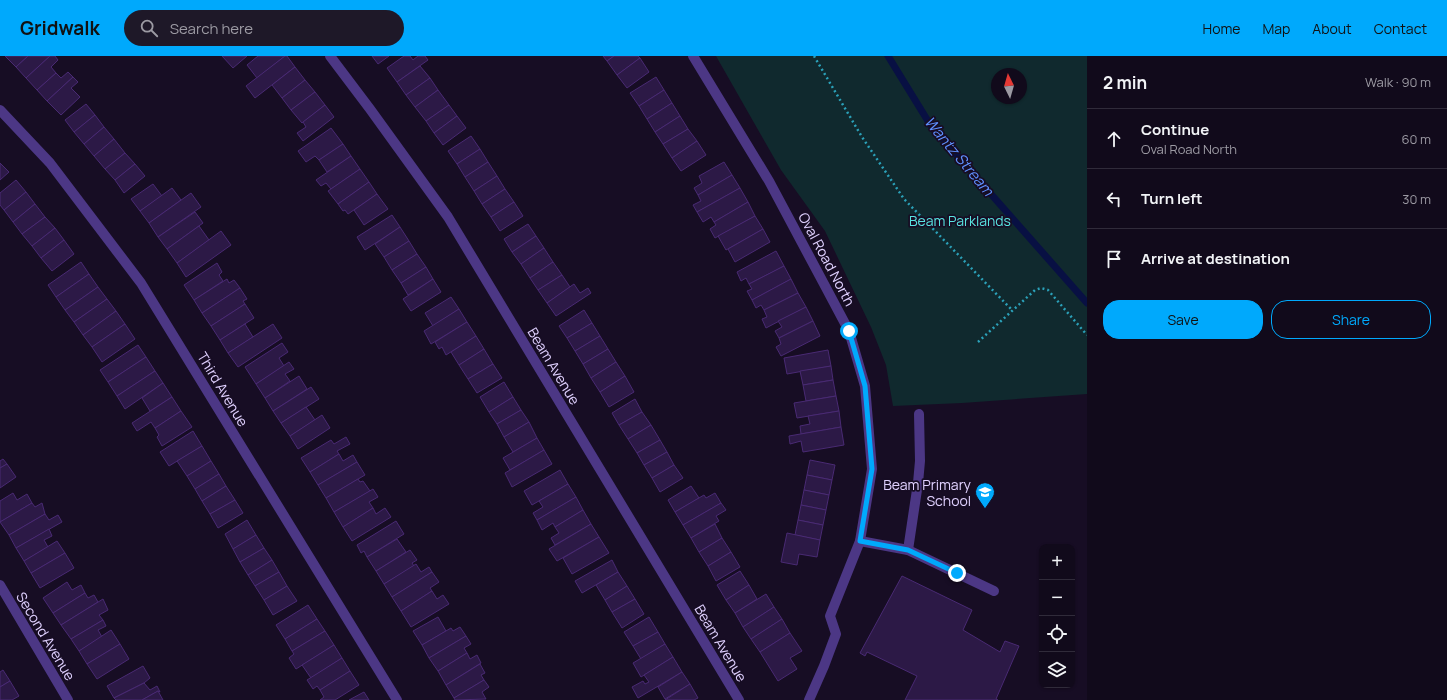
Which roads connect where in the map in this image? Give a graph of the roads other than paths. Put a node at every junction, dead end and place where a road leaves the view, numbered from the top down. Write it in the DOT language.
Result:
graph roads {
  1 [pos="330,56"];
  2 [pos="693,56"];
  3 [pos="0,110"];
  4 [pos="919,414"];
  5 [pos="860,541"];
  6 [pos="908,550"];
  7 [pos="0,586"];
  8 [pos="994,591"];
  9 [pos="68,700"];
  10 [pos="397,700"];
  11 [pos="739,700"];
  12 [pos="809,700"];
  1 -- 11 [label="street, Beam Avenue"];
  2 -- 5 [label="street, Oval Road North"];
  3 -- 10 [label="street, Third Avenue"];
  4 -- 6 [label="street"];
  5 -- 6 [label="street"];
  5 -- 12 [label="street, Oval Road North"];
  6 -- 8 [label="street"];
  7 -- 9 [label="street, Second Avenue"];
}
